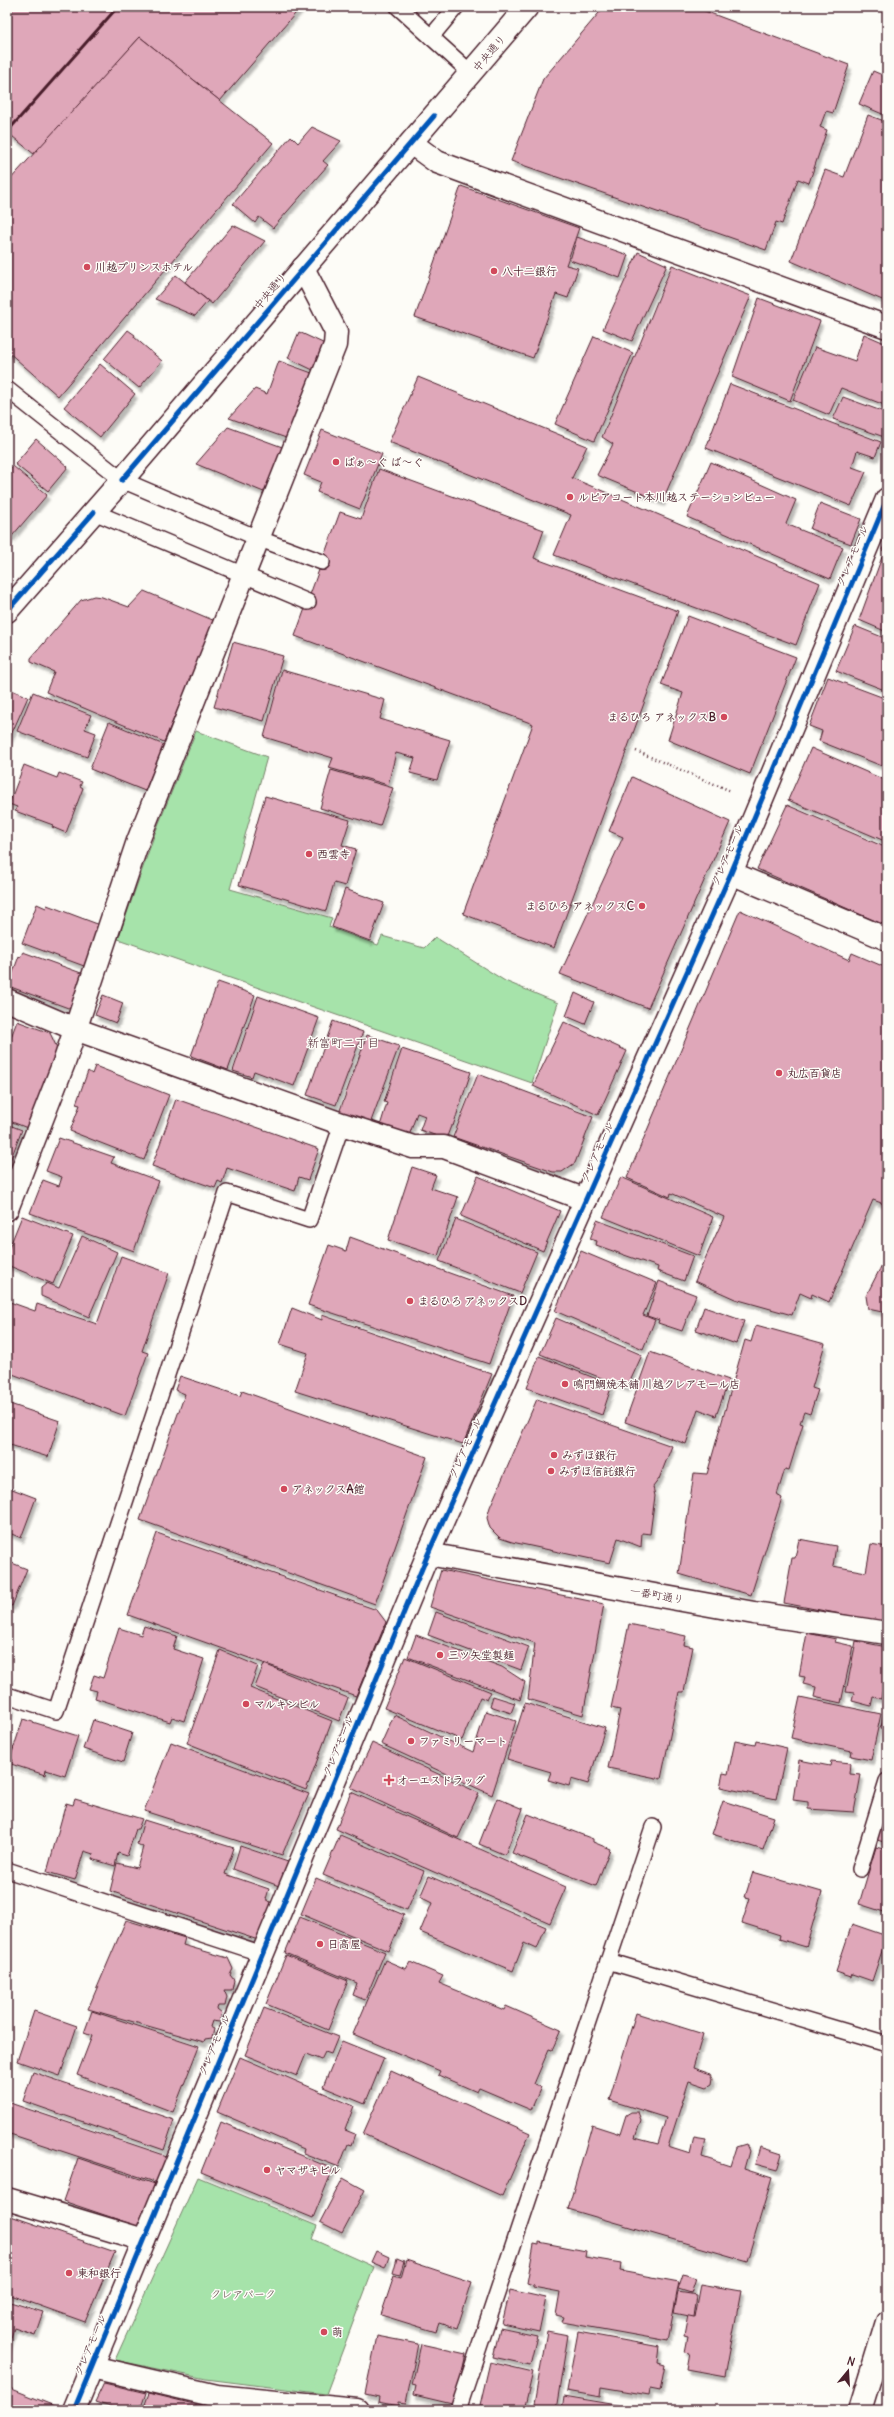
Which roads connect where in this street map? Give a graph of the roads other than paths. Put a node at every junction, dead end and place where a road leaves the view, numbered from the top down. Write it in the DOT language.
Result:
graph roads {
  1 [pos="456,7"];
  2 [pos="527,7"];
  3 [pos="403,9"];
  4 [pos="431,37"];
  5 [pos="472,74"];
  6 [pos="411,143"];
  7 [pos="303,268"];
  8 [pos="887,327"];
  9 [pos="7,389"];
  10 [pos="122,480"];
  11 [pos="887,499"];
  12 [pos="94,512"];
  13 [pos="260,539"];
  14 [pos="322,562"];
  15 [pos="245,577"];
  16 [pos="308,602"];
  17 [pos="7,611"];
  18 [pos="731,873"];
  19 [pos="887,939"];
  20 [pos="7,1000"];
  21 [pos="75,1029"];
  22 [pos="342,1124"];
  23 [pos="586,1200"];
  24 [pos="7,1209"];
  25 [pos="428,1554"];
  26 [pos="887,1633"];
  27 [pos="7,1695"];
  28 [pos="887,1781"];
  29 [pos="653,1827"];
  30 [pos="860,1869"];
  31 [pos="7,1870"];
  32 [pos="263,1954"];
  33 [pos="608,1961"];
  34 [pos="887,2044"];
  35 [pos="7,2199"];
  36 [pos="144,2240"];
  37 [pos="887,2322"];
  38 [pos="92,2366"];
  39 [pos="74,2410"];
  40 [pos="352,2410"];
  41 [pos="458,2410"];
  42 [pos="860,2410"];
  1 -- 4 [label="lane"];
  2 -- 5 [label="street, 中央通り"];
  3 -- 4 [label="lane"];
  4 -- 5 [label="lane"];
  5 -- 6 [label="street, 中央通り"];
  6 -- 7 [label="street, 中央通り"];
  6 -- 8 [label="street"];
  7 -- 10 [label="street, 中央通り"];
  7 -- 13 [label="street"];
  9 -- 10 [label="lane"];
  10 -- 12 [label="street, 中央通り"];
  10 -- 13 [label="lane"];
  11 -- 18 [label="street, クレアモール"];
  12 -- 15 [label="lane"];
  12 -- 17 [label="street, 中央通り"];
  13 -- 14 [label="lane"];
  13 -- 15 [label="street"];
  15 -- 16 [label="lane"];
  15 -- 21 [label="street"];
  18 -- 19 [label="street"];
  18 -- 23 [label="street, クレアモール"];
  20 -- 21 [label="street"];
  21 -- 22 [label="street"];
  21 -- 24 [label="street"];
  22 -- 23 [label="street"];
  22 -- 27 [label="lane"];
  23 -- 25 [label="street, クレアモール"];
  25 -- 26 [label="street, 一番町通り"];
  25 -- 32 [label="street, クレアモール"];
  28 -- 30 [label="lane"];
  29 -- 33 [label="lane"];
  31 -- 32 [label="lane"];
  32 -- 36 [label="street, クレアモール"];
  33 -- 34 [label="lane"];
  33 -- 41 [label="lane"];
  35 -- 36 [label="street"];
  36 -- 38 [label="street, クレアモール"];
  37 -- 42 [label="street"];
  38 -- 39 [label="street, クレアモール"];
  38 -- 40 [label="street"];
}
